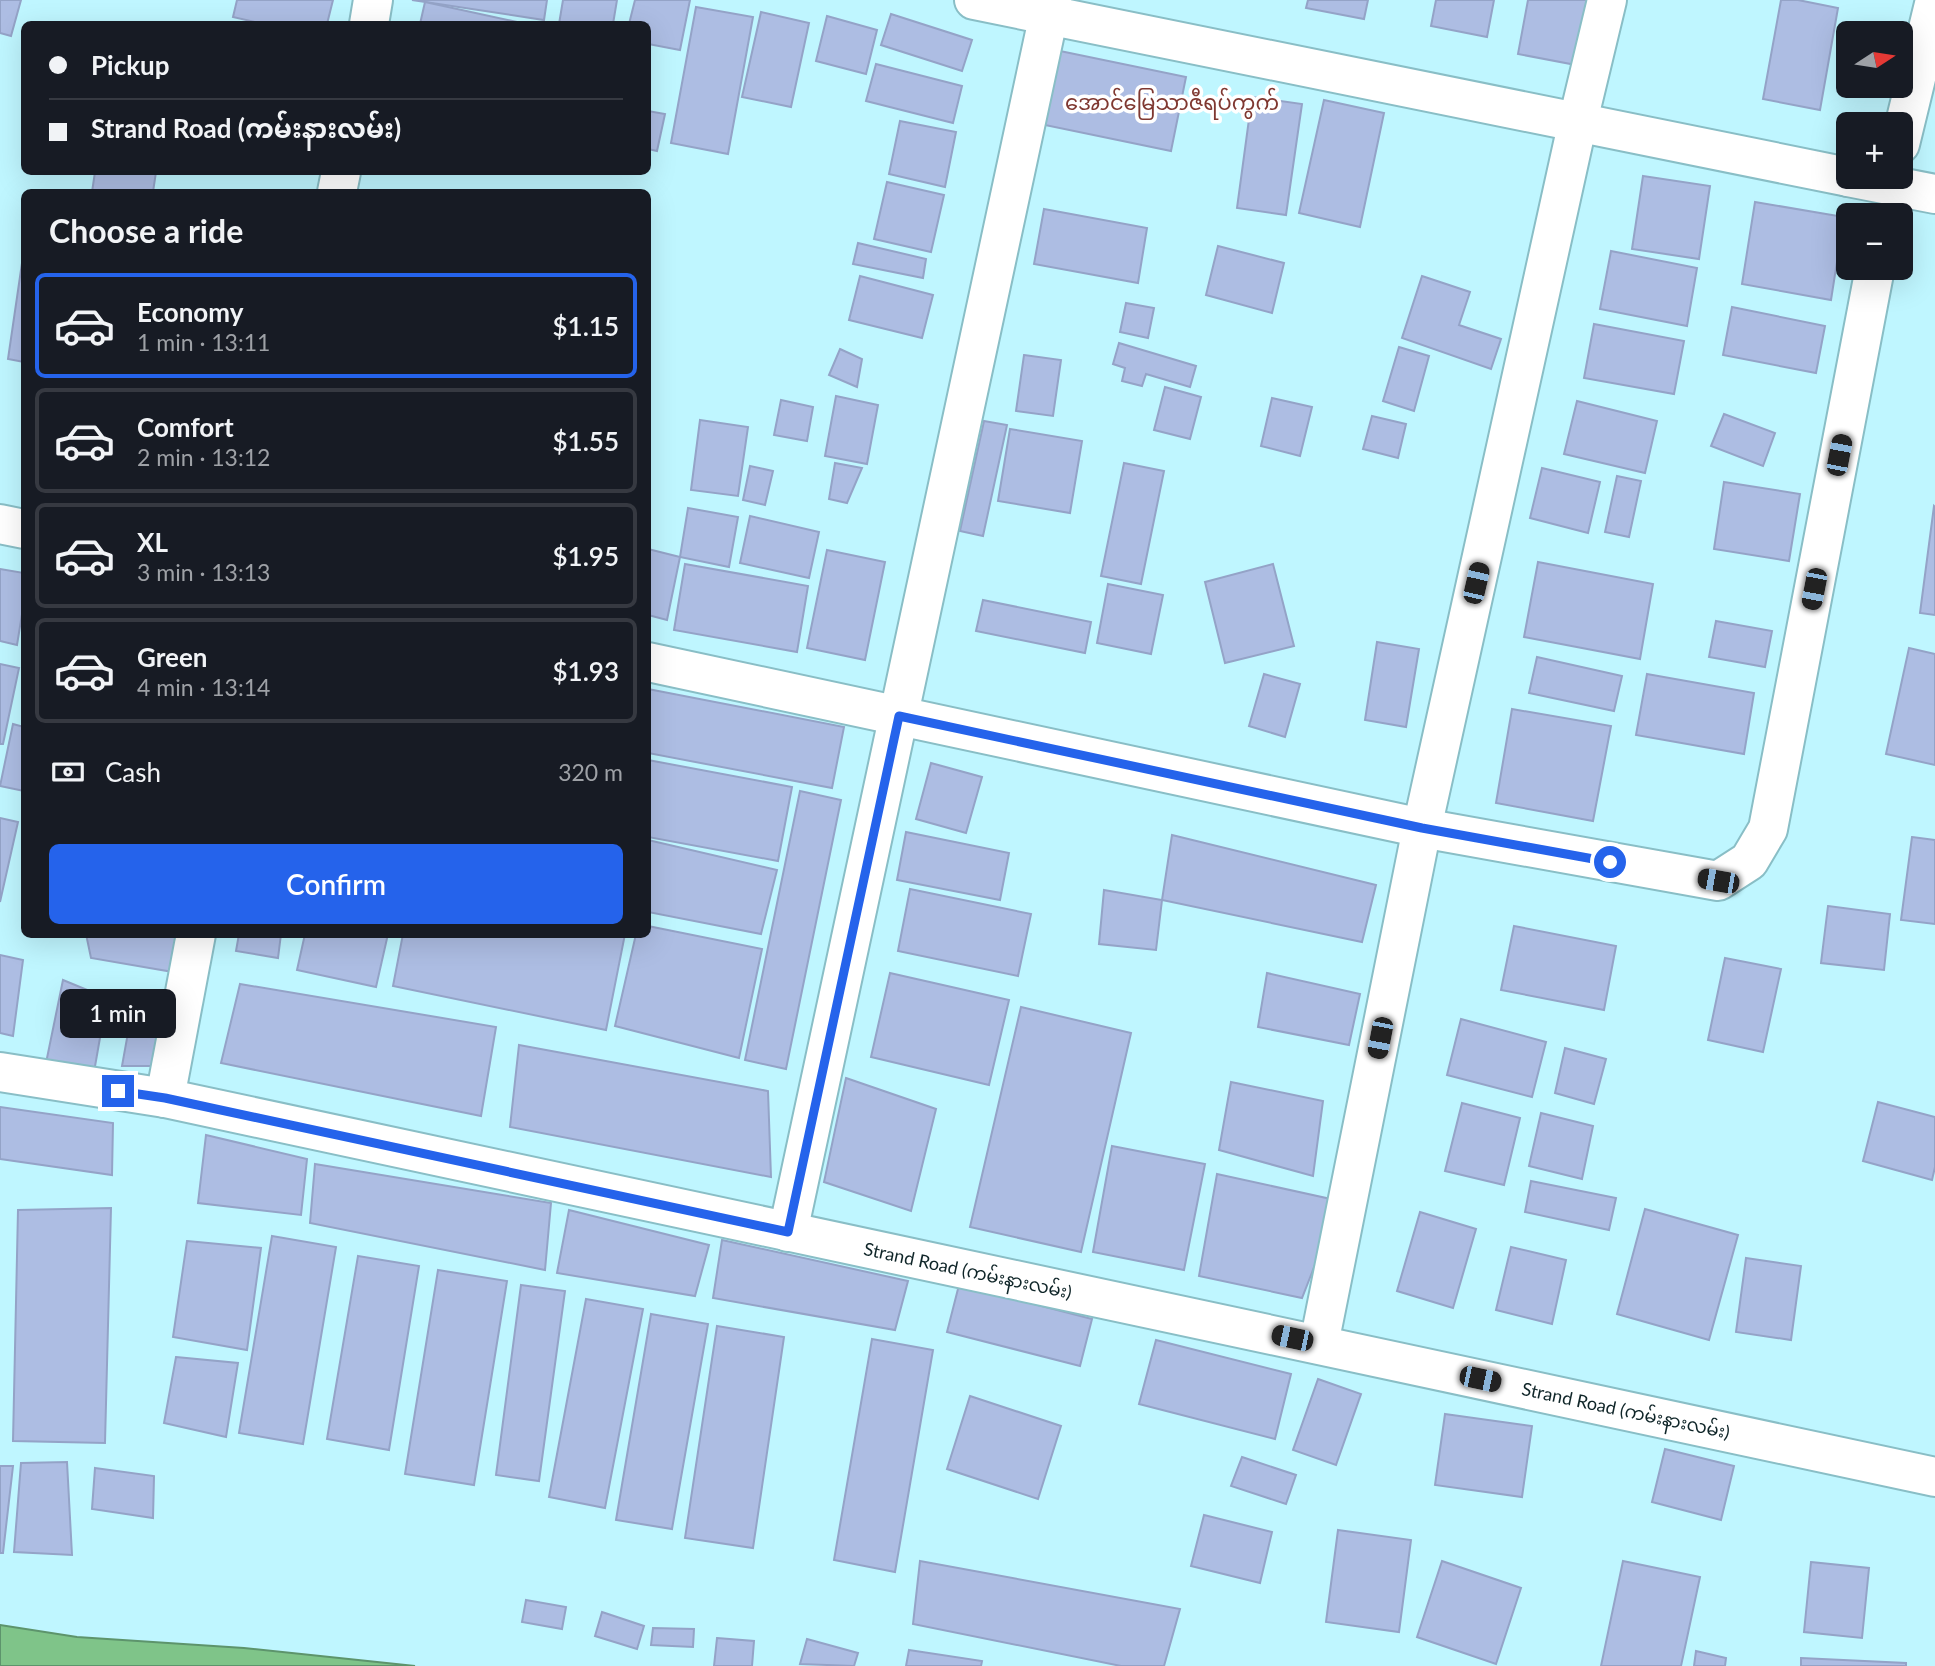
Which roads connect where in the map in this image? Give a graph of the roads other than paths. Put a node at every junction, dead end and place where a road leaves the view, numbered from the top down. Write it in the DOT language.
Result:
graph roads {
  1 [pos="373,0"];
  2 [pos="974,0"];
  3 [pos="1607,0"];
  4 [pos="1935,0"];
  5 [pos="1050,8"];
  6 [pos="370,21"];
  7 [pos="1908,112"];
  8 [pos="1578,121"];
  9 [pos="1836,175"];
  10 [pos="1889,192"];
  11 [pos="1935,194"];
  12 [pos="1873,280"];
  13 [pos="0,524"];
  14 [pos="21,528"];
  15 [pos="651,663"];
  16 [pos="899,716"];
  17 [pos="1422,828"];
  18 [pos="195,938"];
  19 [pos="0,1072"];
  20 [pos="165,1098"];
  21 [pos="788,1232"];
  22 [pos="1319,1344"];
  23 [pos="1935,1477"];
  1 -- 6 [label="street"];
  2 -- 5 [label="street"];
  3 -- 8 [label="street"];
  4 -- 7 [label="street"];
  5 -- 8 [label="street"];
  5 -- 16 [label="street"];
  8 -- 9 [label="street"];
  8 -- 17 [label="street"];
  10 -- 11 [label="street"];
  12 -- 17 [label="street"];
  13 -- 14 [label="street"];
  15 -- 16 [label="street"];
  16 -- 17 [label="street"];
  16 -- 21 [label="street"];
  17 -- 22 [label="street"];
  18 -- 20 [label="street"];
  19 -- 20 [label="street, Strand Road (ကမ်းနားလမ်း)"];
  20 -- 21 [label="street, Strand Road (ကမ်းနားလမ်း)"];
  21 -- 22 [label="street, Strand Road (ကမ်းနားလမ်း)"];
  22 -- 23 [label="street, Strand Road (ကမ်းနားလမ်း)"];
}
